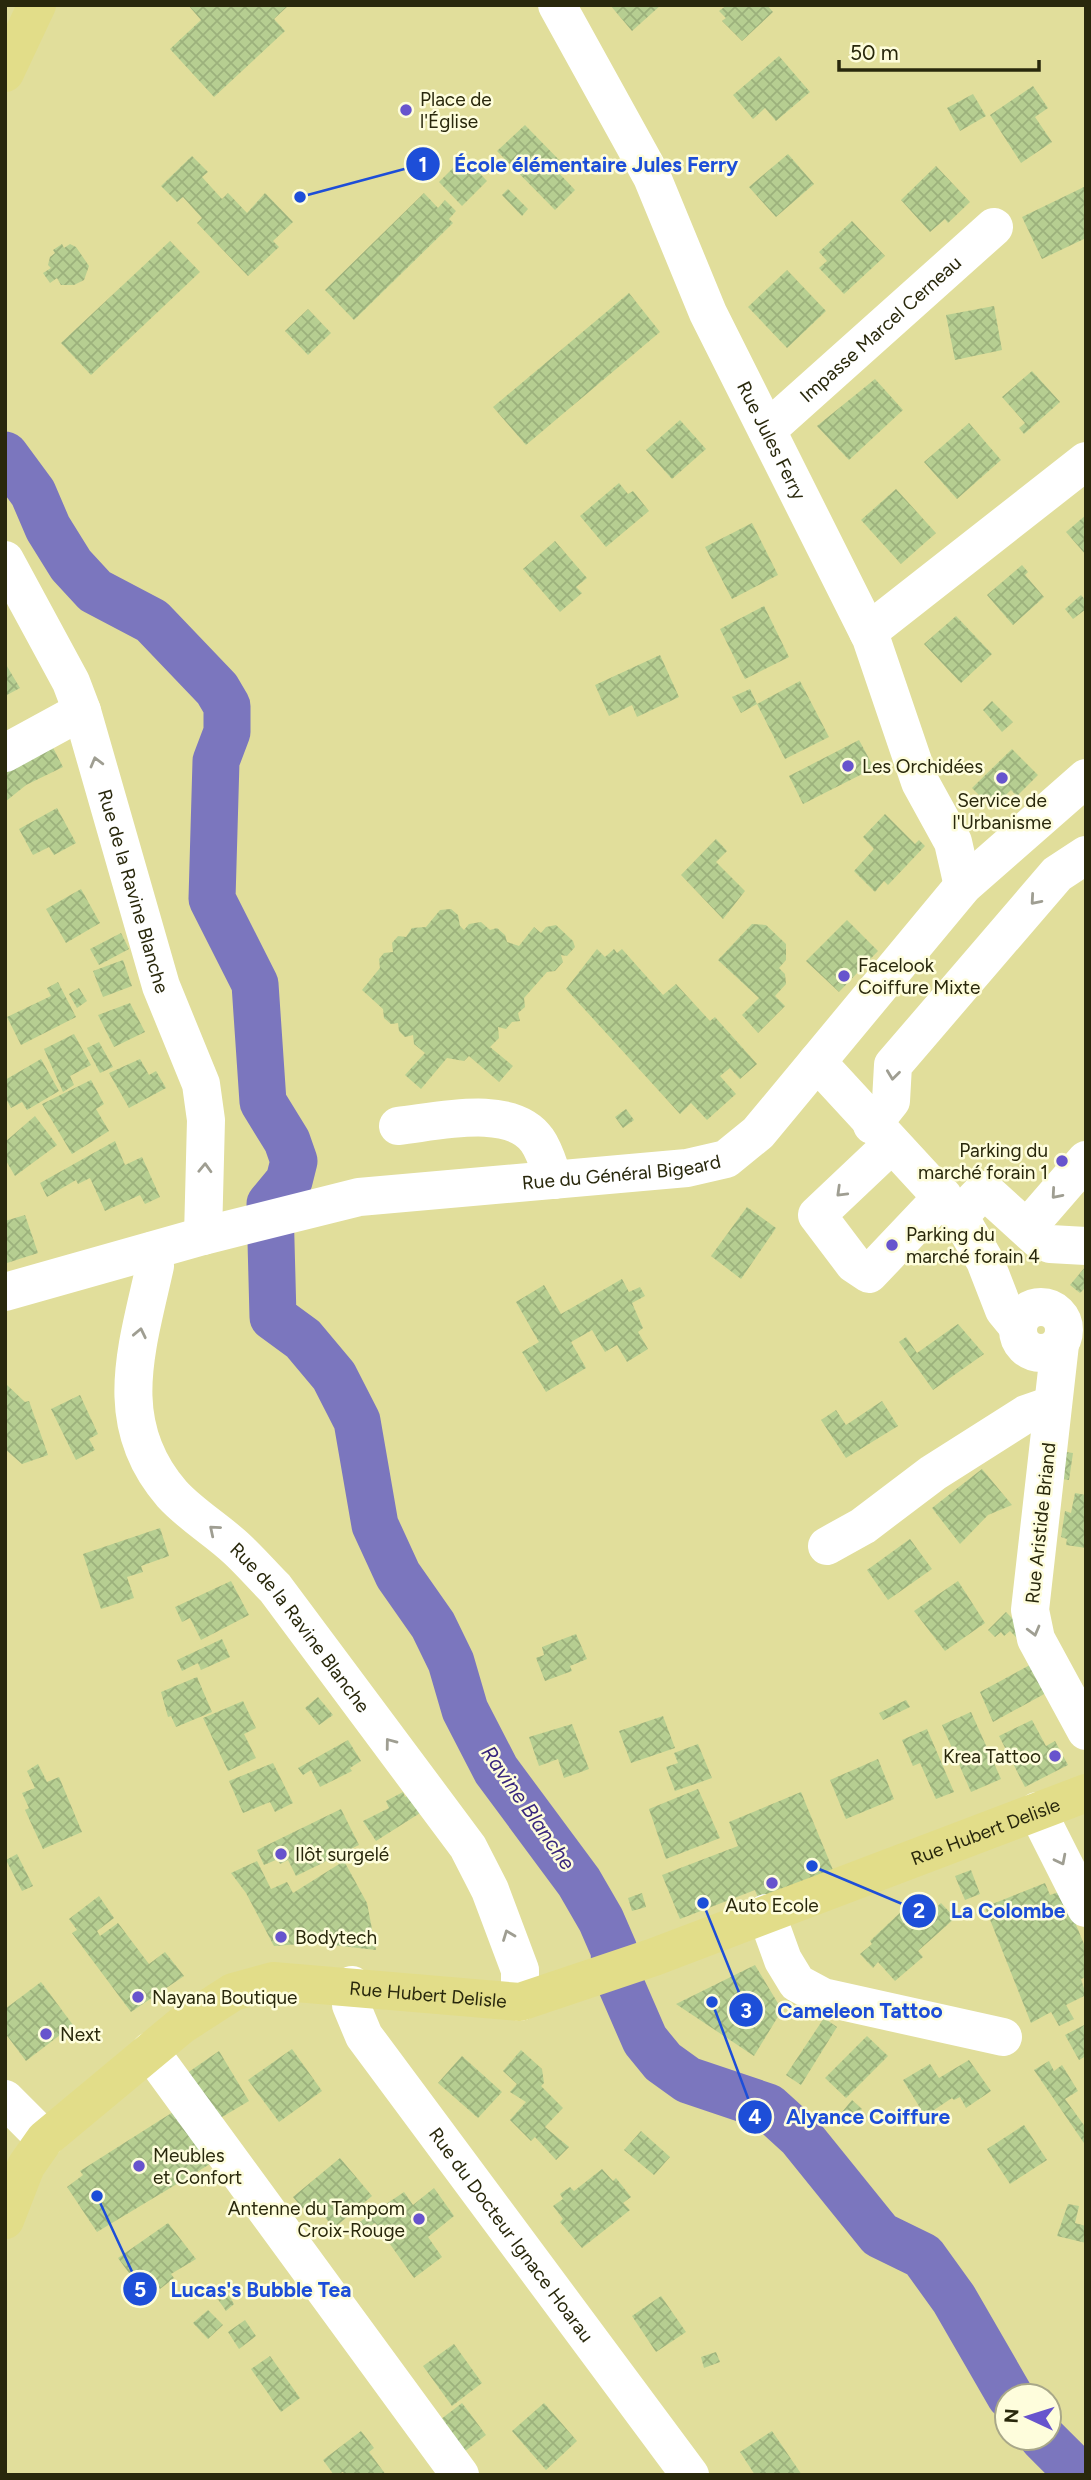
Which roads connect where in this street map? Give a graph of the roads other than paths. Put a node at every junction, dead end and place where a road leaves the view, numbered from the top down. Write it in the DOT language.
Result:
graph roads {
  1 [pos="19,5"];
  2 [pos="37,5"];
  3 [pos="557,5"];
  4 [pos="5,37"];
  5 [pos="5,73"];
  6 [pos="994,227"];
  7 [pos="767,430"];
  8 [pos="1086,461"];
  9 [pos="5,560"];
  10 [pos="868,632"];
  11 [pos="82,711"];
  12 [pos="5,753"];
  13 [pos="1086,778"];
  14 [pos="1086,855"];
  15 [pos="963,886"];
  16 [pos="817,1062"];
  17 [pos="398,1126"];
  18 [pos="882,1135"];
  19 [pos="1086,1160"];
  20 [pos="554,1180"];
  21 [pos="951,1206"];
  22 [pos="1027,1228"];
  23 [pos="203,1236"];
  24 [pos="1086,1246"];
  25 [pos="152,1251"];
  26 [pos="5,1292"];
  27 [pos="1055,1331"];
  28 [pos="1052,1405"];
  29 [pos="827,1546"];
  30 [pos="1086,1731"];
  31 [pos="1086,1793"];
  32 [pos="1037,1811"];
  33 [pos="1086,1908"];
  34 [pos="766,1913"];
  35 [pos="352,1985"];
  36 [pos="533,1998"];
  37 [pos="1003,2037"];
  38 [pos="150,2051"];
  39 [pos="5,2099"];
  40 [pos="45,2139"];
  41 [pos="5,2220"];
  42 [pos="460,2475"];
  43 [pos="690,2475"];
  1 -- 4 [label="main road"];
  2 -- 5 [label="main road"];
  3 -- 7 [label="street, Rue Jules Ferry"];
  6 -- 7 [label="street, Impasse Marcel Cerneau"];
  7 -- 10 [label="street, Rue Jules Ferry"];
  8 -- 10 [label="street"];
  9 -- 11 [label="street, Rue de la Ravine Blanche"];
  10 -- 15 [label="street, Rue Jules Ferry"];
  11 -- 12 [label="street"];
  23 -- 11 [label="street, Rue de la Ravine Blanche, one-way"];
  13 -- 15 [label="street, Rue du Général Bigeard"];
  14 -- 18 [label="street, one-way"];
  15 -- 16 [label="street, Rue du Général Bigeard"];
  16 -- 18 [label="street, Rue Aristide Briand"];
  16 -- 20 [label="street, Rue du Général Bigeard"];
  17 -- 20 [label="street"];
  18 -- 21 [label="street, Rue Aristide Briand"];
  18 -- 21 [label="street, one-way"];
  19 -- 22 [label="street, one-way"];
  20 -- 23 [label="street, Rue du Général Bigeard"];
  21 -- 22 [label="street"];
  21 -- 27 [label="street, Rue Aristide Briand"];
  22 -- 24 [label="street"];
  23 -- 25 [label="street, Rue du Général Bigeard"];
  25 -- 26 [label="street, Rue du Général Bigeard"];
  36 -- 25 [label="street, Rue de la Ravine Blanche, one-way"];
  27 -- 28 [label="street, Rue Aristide Briand"];
  28 -- 29 [label="street"];
  28 -- 30 [label="street, Rue Aristide Briand, one-way"];
  31 -- 32 [label="main road, Rue Hubert Delisle"];
  32 -- 33 [label="street, one-way"];
  32 -- 34 [label="main road, Rue Hubert Delisle"];
  34 -- 36 [label="main road, Rue Hubert Delisle"];
  34 -- 37 [label="street"];
  35 -- 36 [label="main road, Rue Hubert Delisle"];
  35 -- 38 [label="main road, Rue Hubert Delisle"];
  35 -- 43 [label="street, Rue du Docteur Ignace Hoarau"];
  38 -- 40 [label="main road, Rue Hubert Delisle"];
  38 -- 42 [label="street"];
  39 -- 40 [label="street"];
  40 -- 41 [label="main road, Rue Hubert Delisle"];
}
